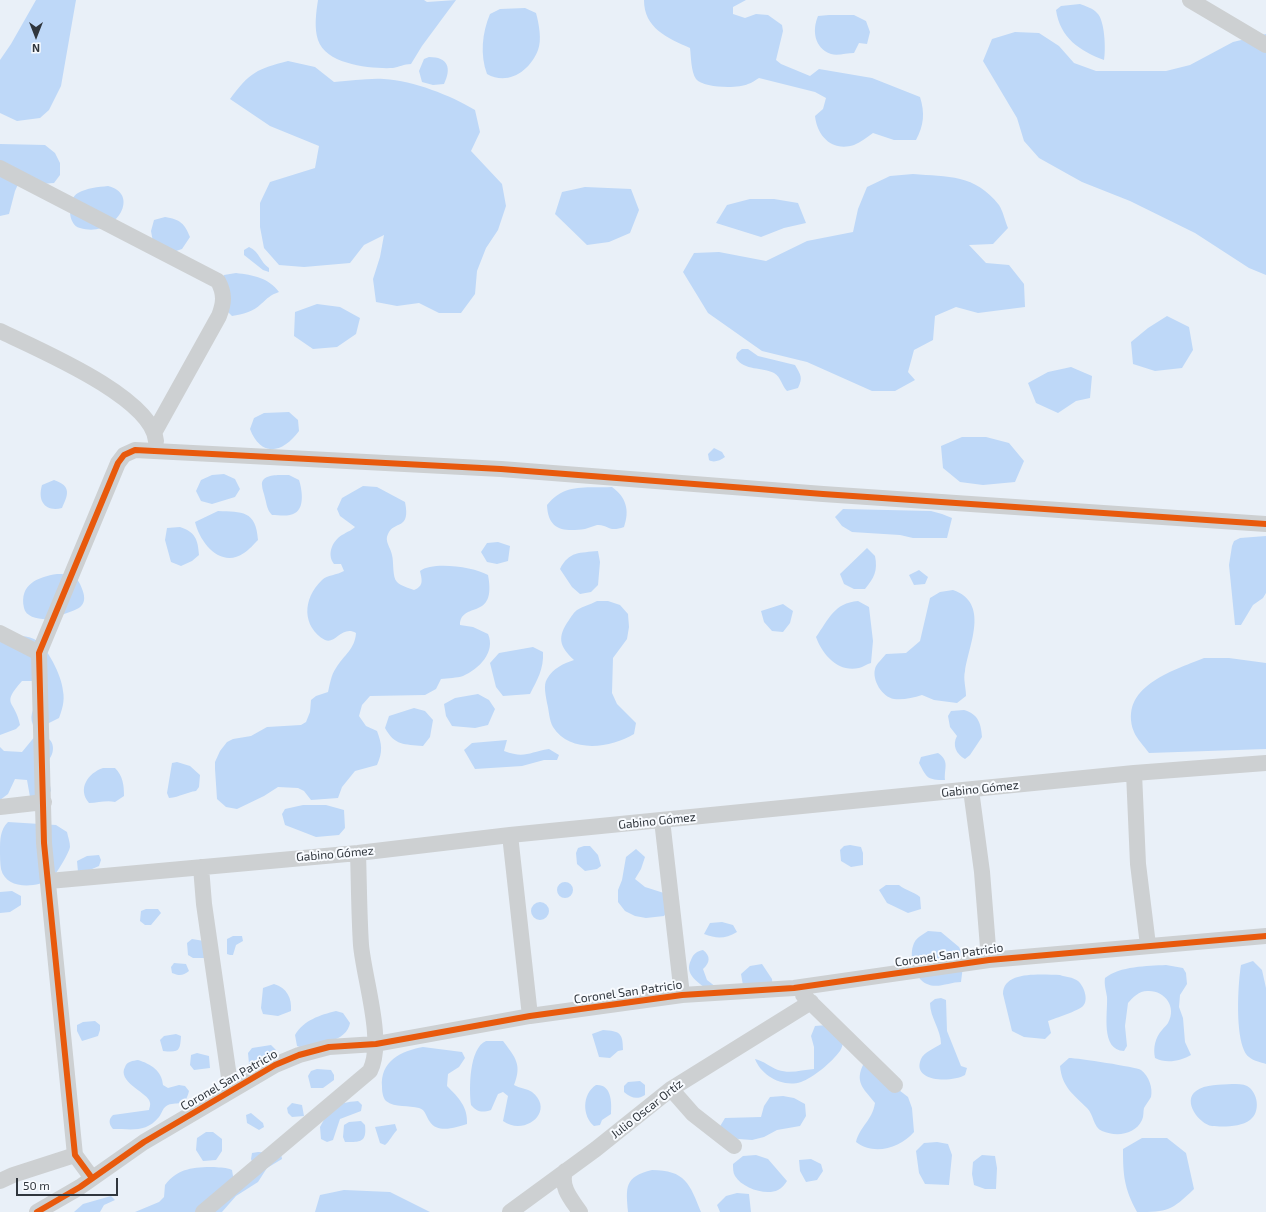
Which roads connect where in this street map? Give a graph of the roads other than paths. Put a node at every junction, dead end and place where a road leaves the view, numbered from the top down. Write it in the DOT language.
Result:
graph roads {
  1 [pos="1190,0"];
  2 [pos="1266,45"];
  3 [pos="0,168"];
  4 [pos="0,331"];
  5 [pos="155,431"];
  6 [pos="158,452"];
  7 [pos="1266,524"];
  8 [pos="0,633"];
  9 [pos="39,652"];
  10 [pos="1266,763"];
  11 [pos="1134,774"];
  12 [pos="971,790"];
  13 [pos="44,802"];
  14 [pos="0,807"];
  15 [pos="662,820"];
  16 [pos="510,835"];
  17 [pos="358,853"];
  18 [pos="201,867"];
  19 [pos="49,881"];
  20 [pos="1266,936"];
  21 [pos="1148,945"];
  22 [pos="989,960"];
  23 [pos="794,988"];
  24 [pos="682,995"];
  25 [pos="811,1002"];
  26 [pos="530,1016"];
  27 [pos="376,1044"];
  28 [pos="895,1085"];
  29 [pos="671,1088"];
  30 [pos="231,1092"];
  31 [pos="734,1146"];
  32 [pos="75,1155"];
  33 [pos="565,1171"];
  34 [pos="92,1178"];
  35 [pos="0,1181"];
  36 [pos="37,1212"];
  37 [pos="204,1212"];
  38 [pos="510,1212"];
  39 [pos="580,1212"];
  1 -- 2 [label="street"];
  3 -- 5 [label="street"];
  4 -- 5 [label="street"];
  5 -- 6 [label="street"];
  6 -- 7 [label="street"];
  6 -- 9 [label="street"];
  8 -- 9 [label="street"];
  9 -- 13 [label="street"];
  10 -- 11 [label="street, Gabino Gómez"];
  11 -- 12 [label="street, Gabino Gómez"];
  11 -- 21 [label="street"];
  12 -- 15 [label="street, Gabino Gómez"];
  12 -- 22 [label="street"];
  13 -- 14 [label="street"];
  13 -- 19 [label="street"];
  15 -- 16 [label="street, Gabino Gómez"];
  15 -- 24 [label="street"];
  16 -- 17 [label="street, Gabino Gómez"];
  16 -- 26 [label="street"];
  17 -- 18 [label="street, Gabino Gómez"];
  17 -- 27 [label="street"];
  18 -- 19 [label="street, Gabino Gómez"];
  18 -- 30 [label="street"];
  19 -- 32 [label="street"];
  20 -- 21 [label="street, Coronel San Patricio"];
  21 -- 22 [label="street, Coronel San Patricio"];
  22 -- 23 [label="street, Coronel San Patricio"];
  23 -- 24 [label="street, Coronel San Patricio"];
  23 -- 25 [label="street"];
  24 -- 26 [label="street, Coronel San Patricio"];
  25 -- 28 [label="street"];
  25 -- 29 [label="street, Julio Oscar Ortíz"];
  26 -- 27 [label="street, Coronel San Patricio"];
  27 -- 30 [label="street, Coronel San Patricio"];
  27 -- 37 [label="street"];
  29 -- 31 [label="street"];
  29 -- 33 [label="street, Julio Oscar Ortíz"];
  30 -- 34 [label="street, Coronel San Patricio"];
  32 -- 34 [label="street"];
  32 -- 35 [label="street"];
  33 -- 38 [label="street, Julio Oscar Ortíz"];
  33 -- 39 [label="street"];
  34 -- 36 [label="street, Coronel San Patricio"];
}
